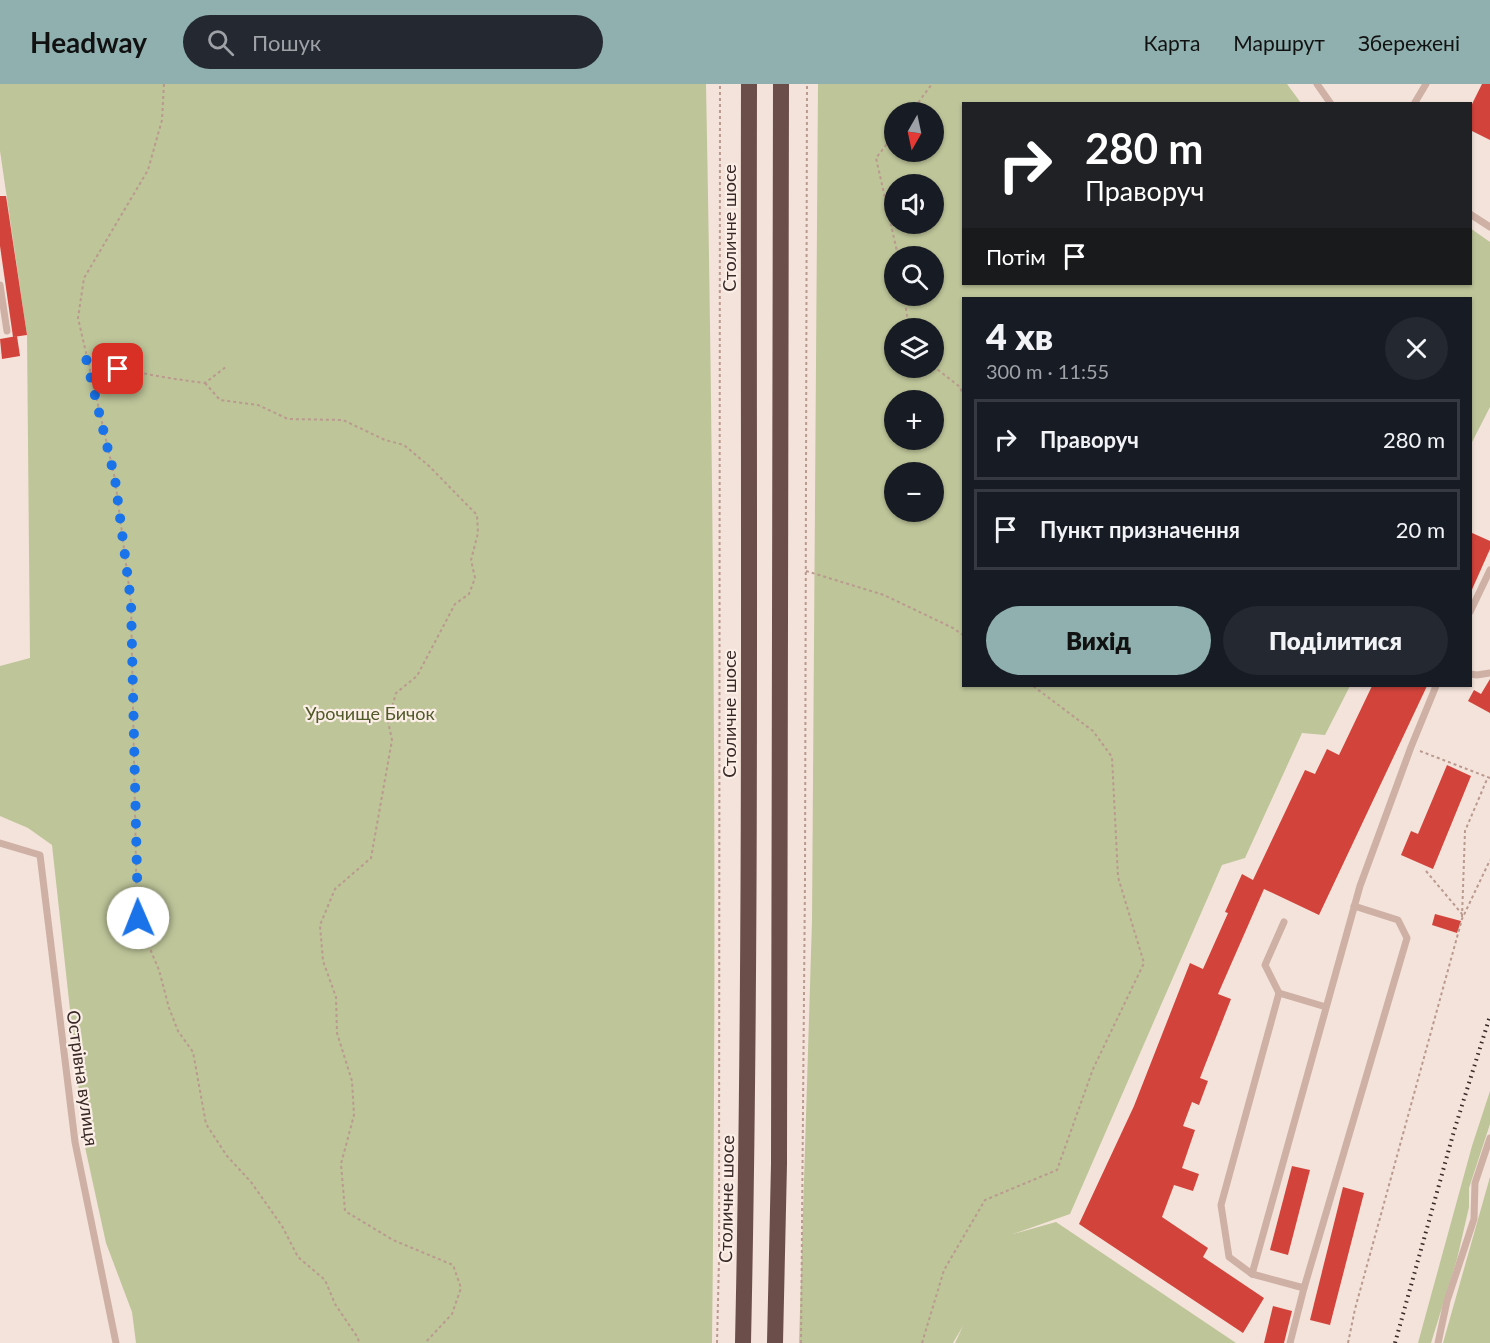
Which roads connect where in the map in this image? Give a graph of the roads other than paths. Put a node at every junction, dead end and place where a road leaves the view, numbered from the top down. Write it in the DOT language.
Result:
graph roads {
  1 [pos="748,84"];
  2 [pos="781,84"];
  3 [pos="1317,84"];
  4 [pos="1426,84"];
  5 [pos="1330,102"];
  6 [pos="1415,102"];
  7 [pos="1472,215"];
  8 [pos="1490,227"];
  9 [pos="0,285"];
  10 [pos="0,290"];
  11 [pos="7,331"];
  12 [pos="1490,570"];
  13 [pos="1472,608"];
  14 [pos="1490,673"];
  15 [pos="1472,675"];
  16 [pos="1436,687"];
  17 [pos="0,843"];
  18 [pos="1354,906"];
  19 [pos="1284,922"];
  20 [pos="1279,993"];
  21 [pos="1326,1007"];
  22 [pos="1490,1138"];
  23 [pos="1252,1274"];
  24 [pos="1304,1288"];
  25 [pos="116,1343"];
  26 [pos="743,1343"];
  27 [pos="775,1343"];
  28 [pos="1290,1343"];
  29 [pos="1438,1343"];
  1 -- 26 [label="highway, Столичне шосе"];
  2 -- 27 [label="highway"];
  3 -- 5 [label="lane"];
  4 -- 6 [label="lane"];
  7 -- 8 [label="lane"];
  9 -- 10 [label="lane"];
  10 -- 11 [label="lane"];
  12 -- 13 [label="lane"];
  14 -- 15 [label="lane"];
  16 -- 18 [label="lane"];
  17 -- 25 [label="lane, Острівна вулиця"];
  18 -- 21 [label="lane"];
  18 -- 24 [label="lane"];
  19 -- 20 [label="lane"];
  20 -- 21 [label="lane"];
  20 -- 23 [label="lane"];
  21 -- 23 [label="lane"];
  22 -- 29 [label="lane"];
  23 -- 24 [label="lane"];
  24 -- 28 [label="lane"];
}
